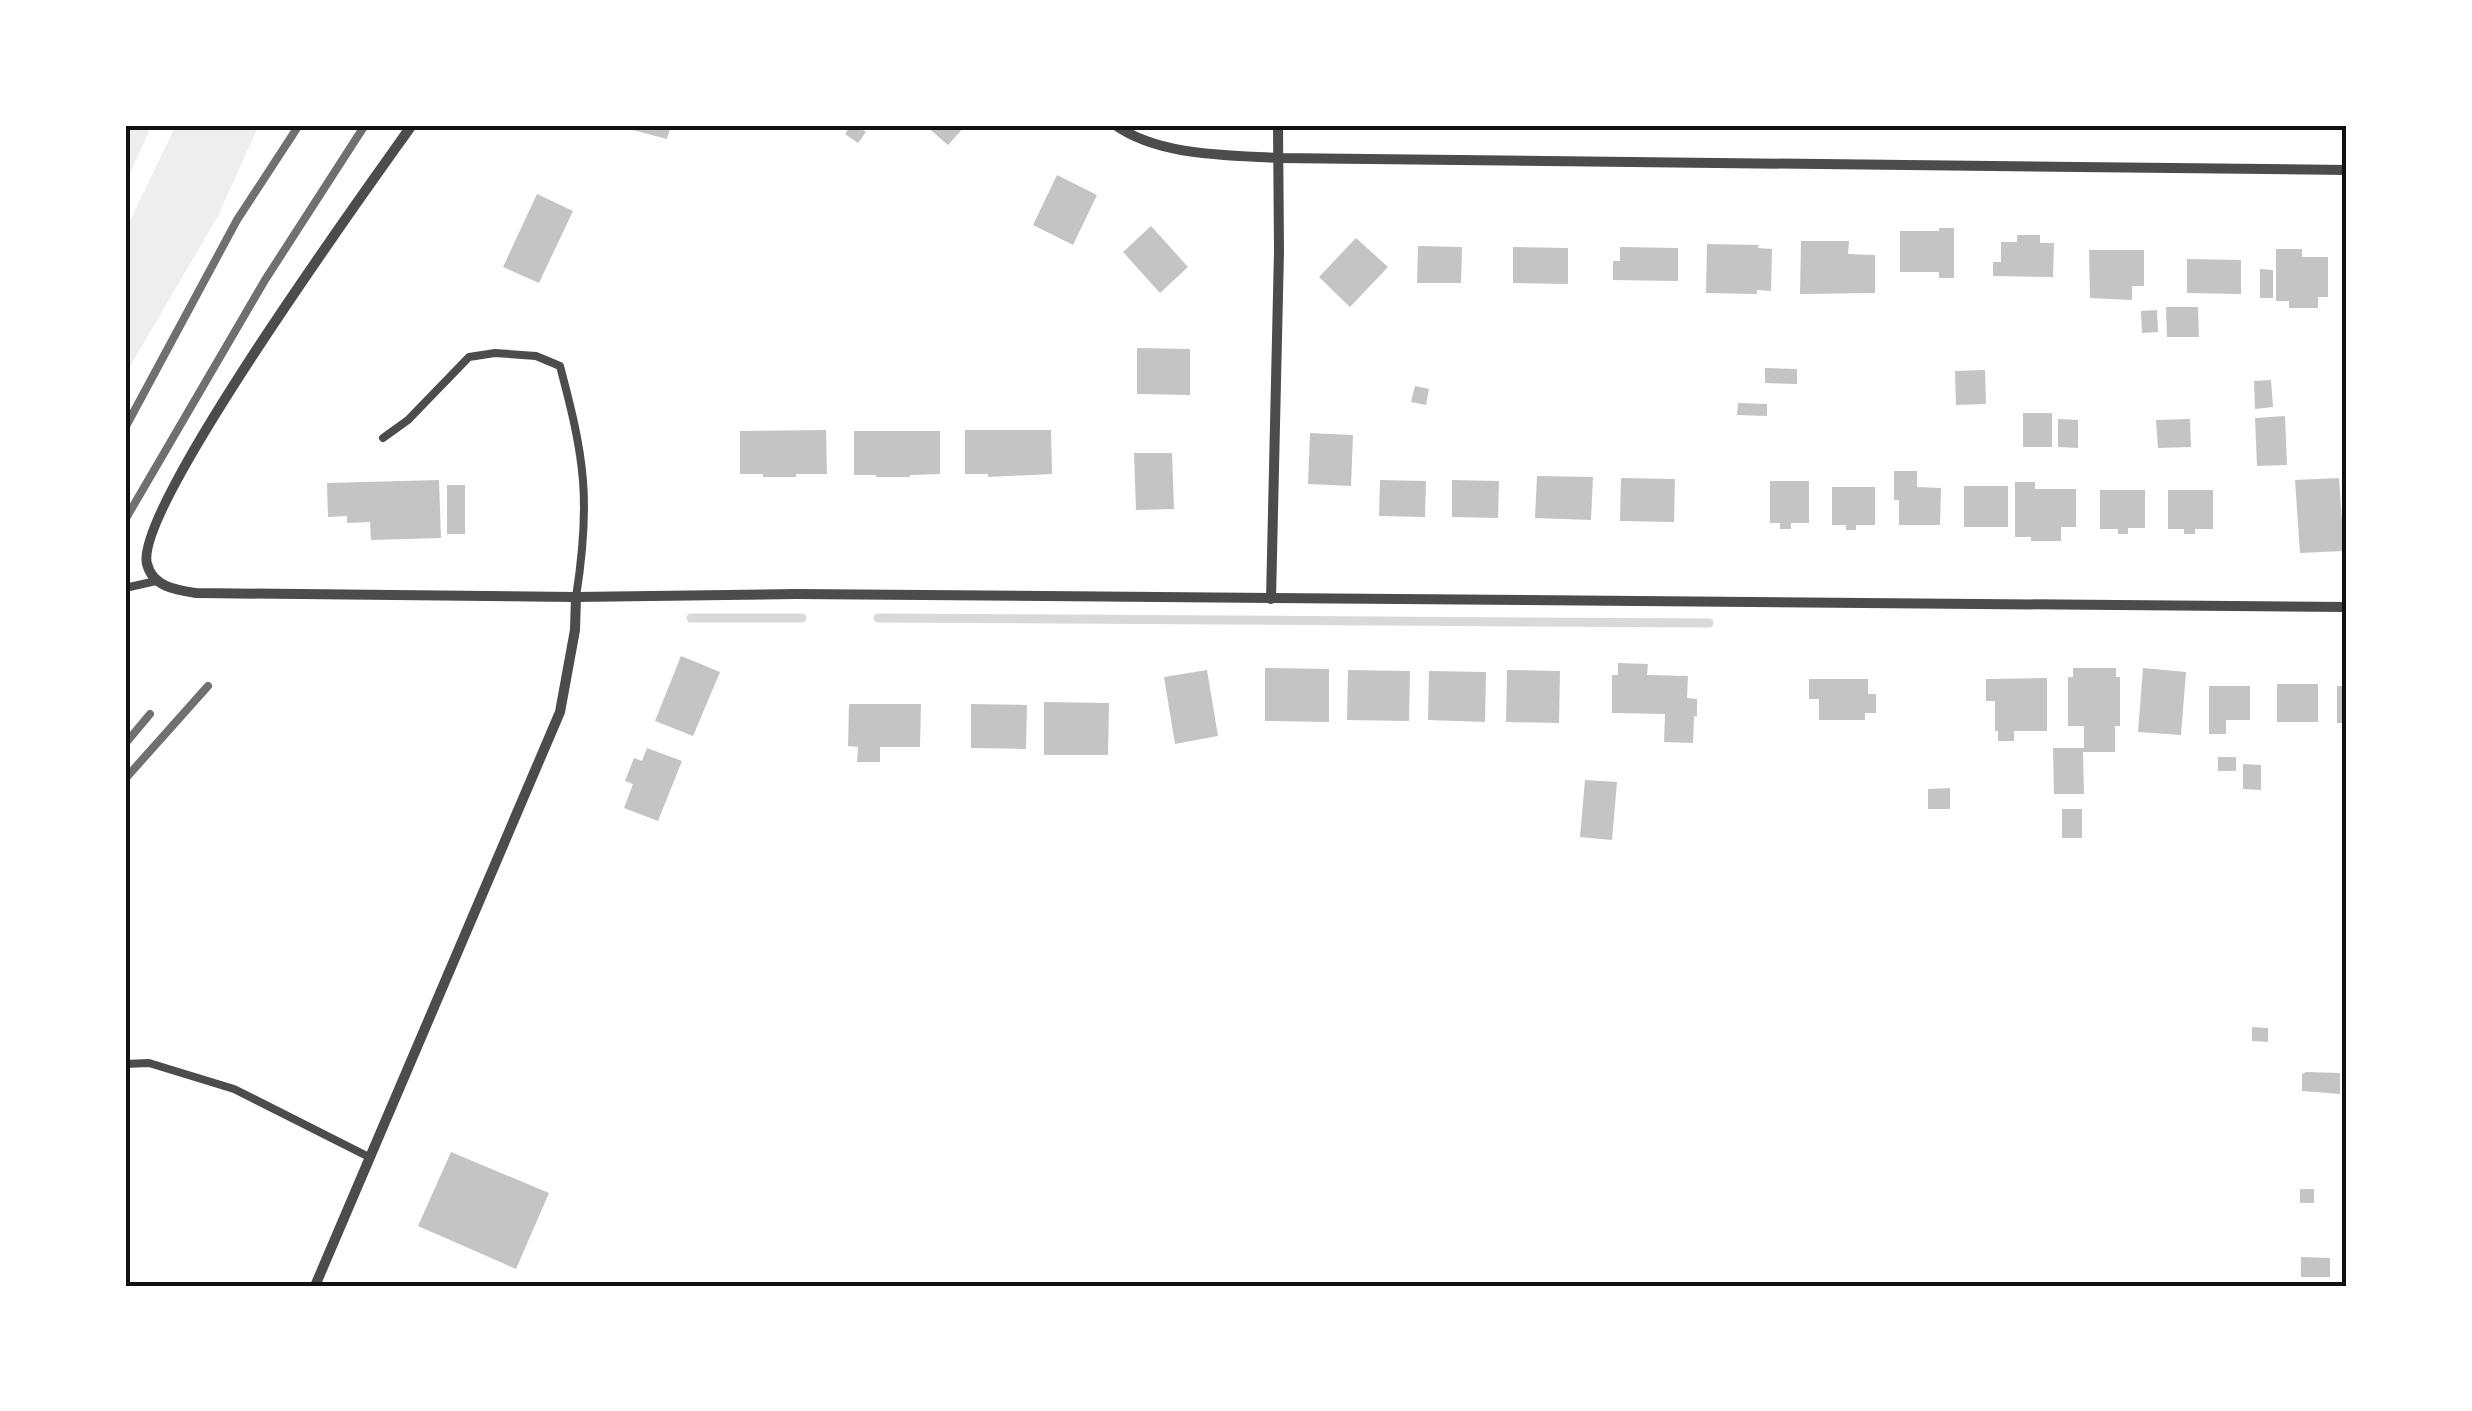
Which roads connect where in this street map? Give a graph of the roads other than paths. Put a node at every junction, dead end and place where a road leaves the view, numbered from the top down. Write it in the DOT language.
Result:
graph roads {
  1 [pos="412,125"];
  2 [pos="1115,125"];
  3 [pos="1278,125"];
  4 [pos="1278,158"];
  5 [pos="2347,170"];
  6 [pos="383,438"];
  7 [pos="156,581"];
  8 [pos="125,588"];
  9 [pos="576,597"];
  10 [pos="1270,599"];
  11 [pos="2347,608"];
  12 [pos="125,1064"];
  13 [pos="368,1158"];
  14 [pos="315,1286"];
  1 -- 7 [label="street"];
  2 -- 4 [label="street"];
  3 -- 4 [label="street"];
  4 -- 5 [label="street"];
  4 -- 10 [label="street"];
  6 -- 9 [label="lane"];
  7 -- 8 [label="lane"];
  7 -- 9 [label="street"];
  9 -- 10 [label="street"];
  9 -- 13 [label="street"];
  10 -- 11 [label="street"];
  12 -- 13 [label="lane"];
  13 -- 14 [label="street"];
}
